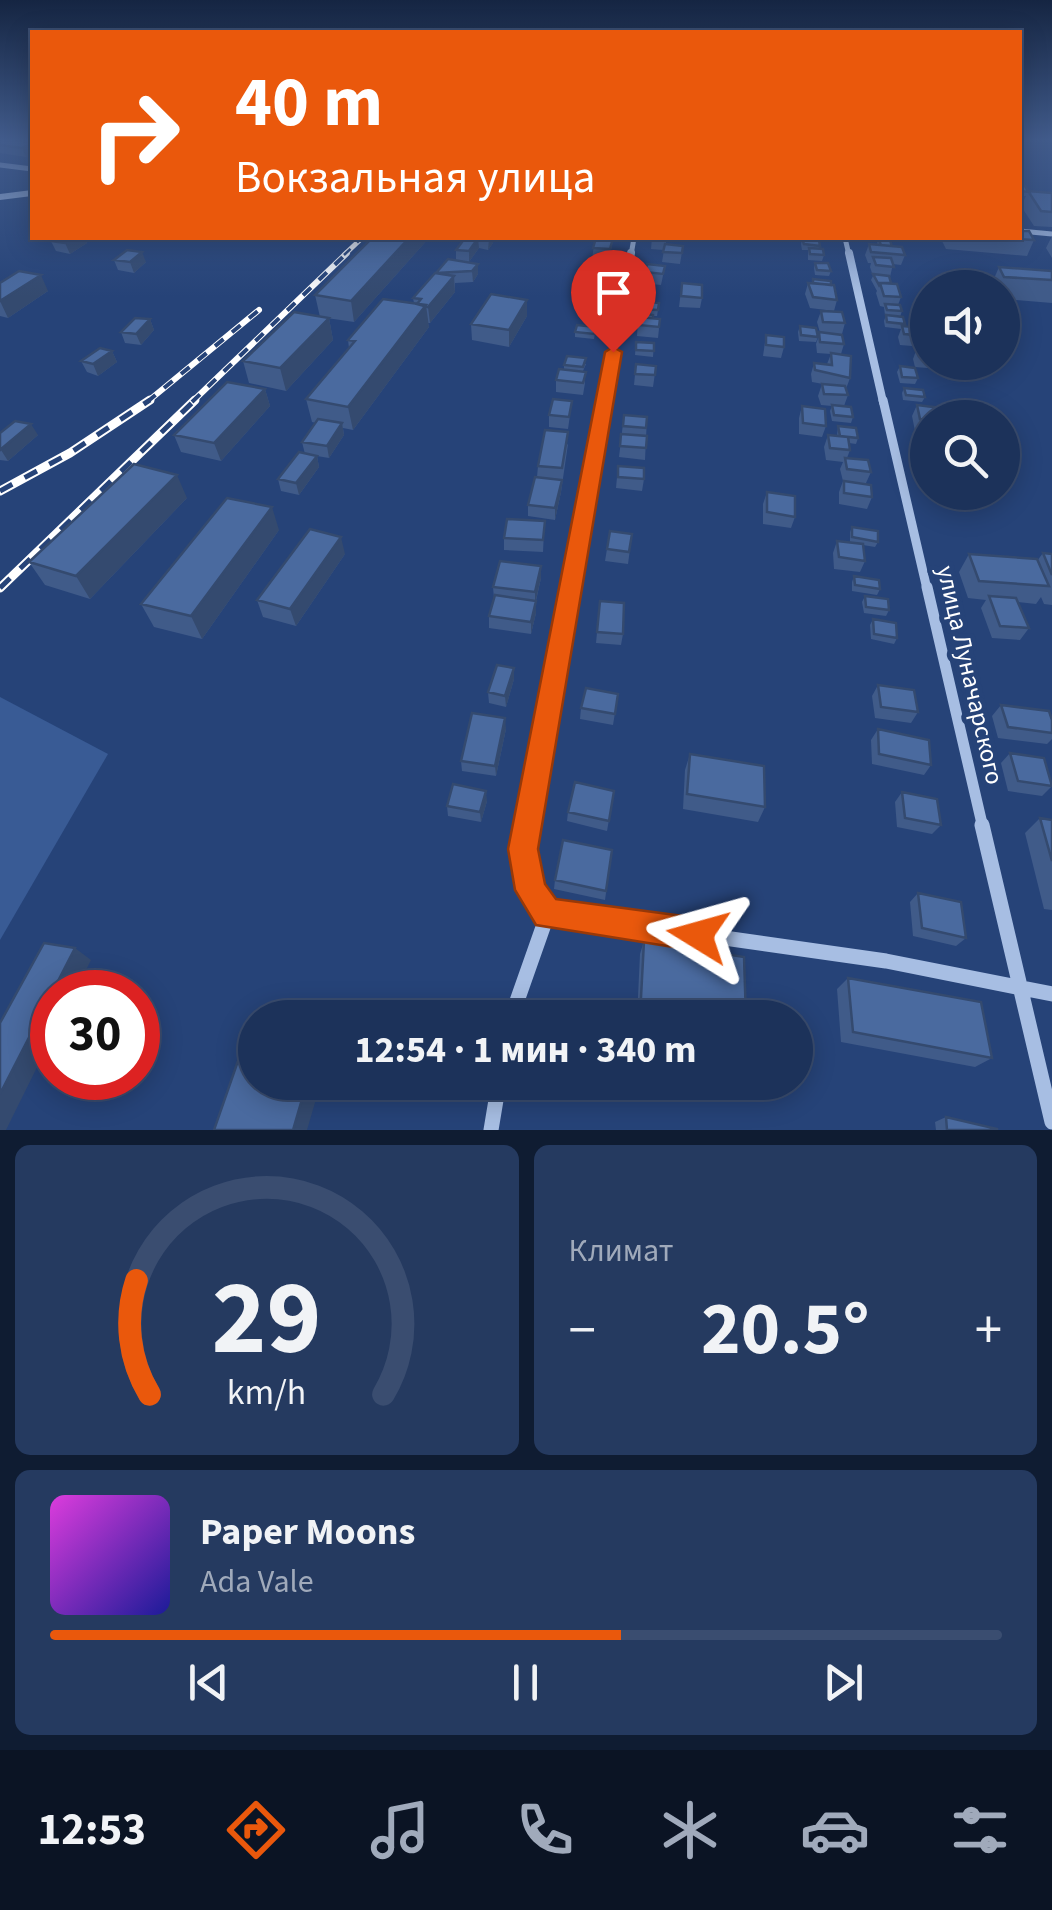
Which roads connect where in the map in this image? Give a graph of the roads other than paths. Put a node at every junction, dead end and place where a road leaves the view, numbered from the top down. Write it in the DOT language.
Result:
graph roads {
  1 [pos="30,193"];
  2 [pos="0,196"];
  3 [pos="1022,229"];
  4 [pos="1052,234"];
  5 [pos="634,240"];
  6 [pos="845,240"];
  7 [pos="548,914"];
  8 [pos="1020,985"];
  9 [pos="1052,994"];
  10 [pos="517,1000"];
  11 [pos="496,1100"];
  12 [pos="1052,1122"];
  13 [pos="491,1130"];
  1 -- 2 [label="street"];
  3 -- 4 [label="street"];
  5 -- 7 [label="street"];
  6 -- 8 [label="street, улица Луначарского"];
  7 -- 8 [label="street"];
  7 -- 10 [label="street"];
  8 -- 9 [label="street"];
  8 -- 12 [label="street, улица Луначарского"];
  11 -- 13 [label="street"];
}
